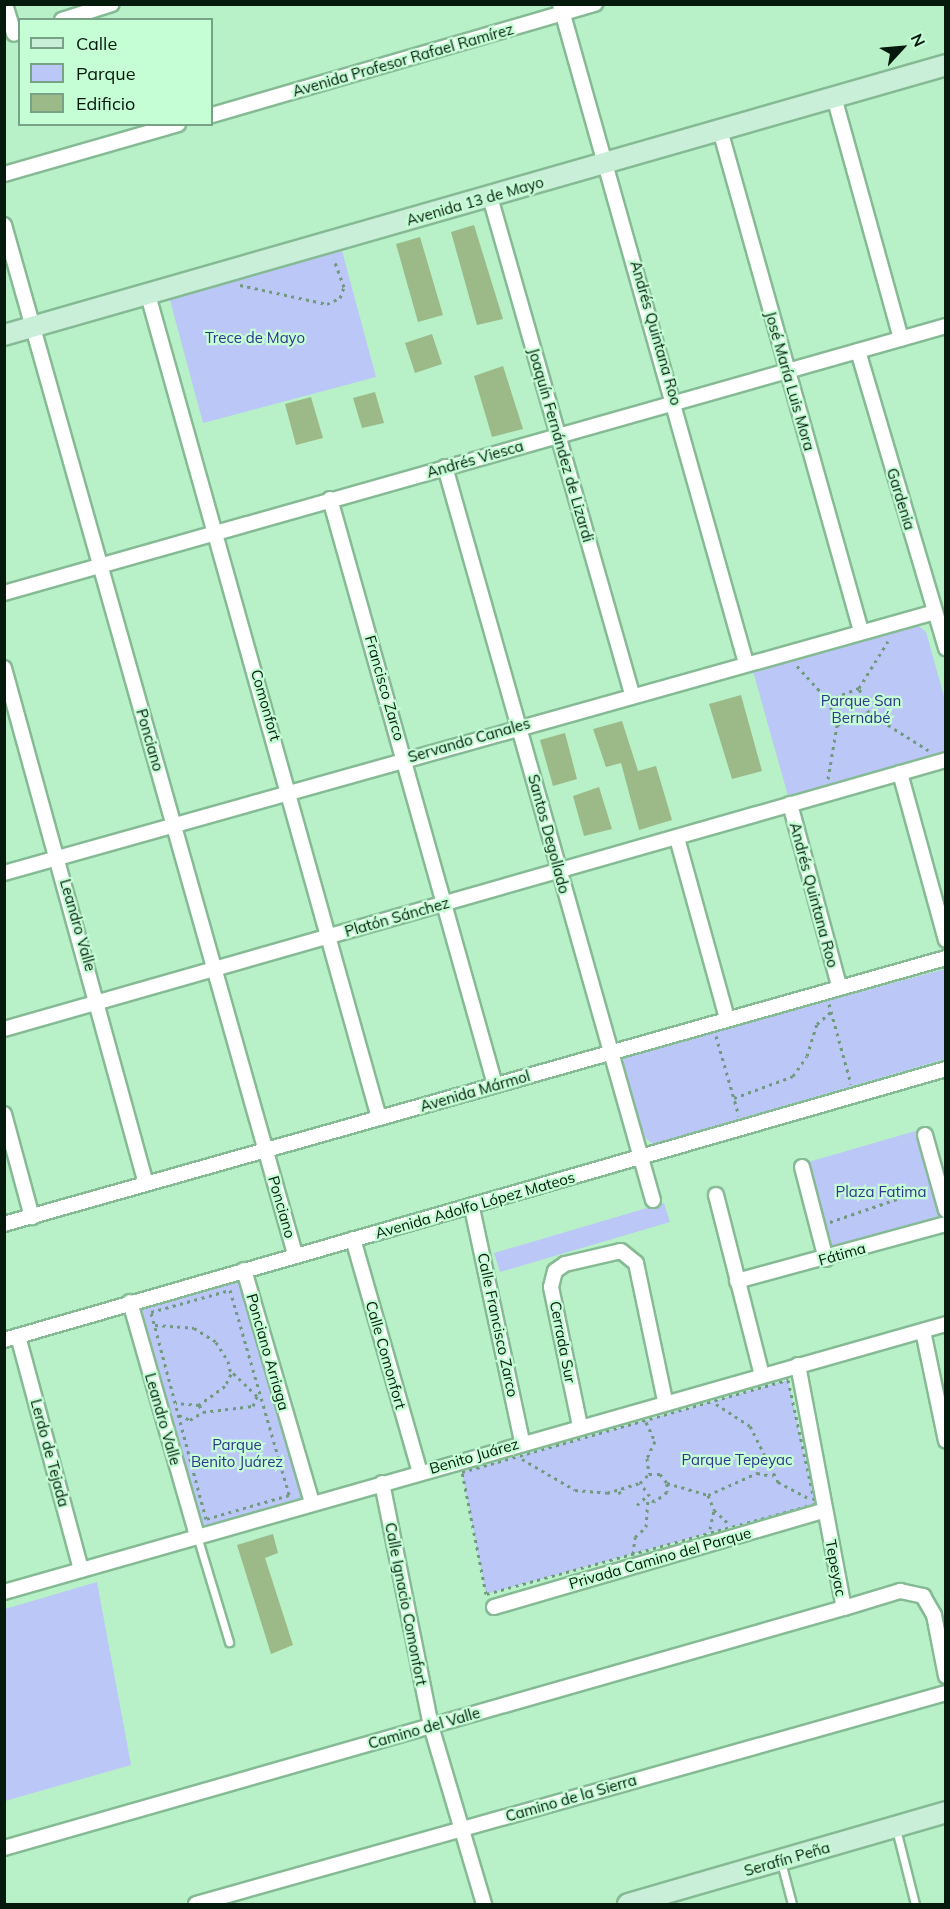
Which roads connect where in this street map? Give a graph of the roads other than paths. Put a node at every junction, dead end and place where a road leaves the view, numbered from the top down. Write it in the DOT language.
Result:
graph roads {
  1 [pos="5,4"];
  2 [pos="112,4"];
  3 [pos="595,4"];
  4 [pos="561,9"];
  5 [pos="68,18"];
  6 [pos="13,34"];
  7 [pos="945,65"];
  8 [pos="834,97"];
  9 [pos="213,115"];
  10 [pos="171,126"];
  11 [pos="720,130"];
  12 [pos="608,162"];
  13 [pos="4,174"];
  14 [pos="490,196"];
  15 [pos="4,225"];
  16 [pos="148,295"];
  17 [pos="945,326"];
  18 [pos="34,327"];
  19 [pos="4,335"];
  20 [pos="900,339"];
  21 [pos="858,351"];
  22 [pos="787,370"];
  23 [pos="675,402"];
  24 [pos="558,435"];
  25 [pos="445,467"];
  26 [pos="330,499"];
  27 [pos="217,531"];
  28 [pos="100,564"];
  29 [pos="4,593"];
  30 [pos="935,612"];
  31 [pos="861,631"];
  32 [pos="945,648"];
  33 [pos="746,663"];
  34 [pos="4,668"];
  35 [pos="632,694"];
  36 [pos="519,726"];
  37 [pos="405,758"];
  38 [pos="945,760"];
  39 [pos="900,773"];
  40 [pos="291,792"];
  41 [pos="790,804"];
  42 [pos="174,824"];
  43 [pos="677,838"];
  44 [pos="58,857"];
  45 [pos="559,871"];
  46 [pos="4,873"];
  47 [pos="445,903"];
  48 [pos="331,936"];
  49 [pos="945,940"];
  50 [pos="945,958"];
  51 [pos="212,970"];
  52 [pos="839,986"];
  53 [pos="100,1002"];
  54 [pos="727,1018"];
  55 [pos="4,1029"];
  56 [pos="608,1053"];
  57 [pos="945,1069"];
  58 [pos="495,1085"];
  59 [pos="4,1114"];
  60 [pos="379,1118"];
  61 [pos="925,1135"];
  62 [pos="266,1152"];
  63 [pos="639,1158"];
  64 [pos="802,1167"];
  65 [pos="146,1184"];
  66 [pos="716,1195"];
  67 [pos="652,1200"];
  68 [pos="472,1208"];
  69 [pos="945,1210"];
  70 [pos="32,1216"];
  71 [pos="4,1224"];
  72 [pos="945,1224"];
  73 [pos="353,1239"];
  74 [pos="295,1254"];
  75 [pos="826,1259"];
  76 [pos="244,1270"];
  77 [pos="737,1281"];
  78 [pos="130,1302"];
  79 [pos="945,1324"];
  80 [pos="923,1331"];
  81 [pos="18,1336"];
  82 [pos="4,1340"];
  83 [pos="798,1365"];
  84 [pos="762,1375"];
  85 [pos="665,1401"];
  86 [pos="580,1426"];
  87 [pos="945,1441"];
  88 [pos="522,1442"];
  89 [pos="420,1472"];
  90 [pos="382,1483"];
  91 [pos="312,1503"];
  92 [pos="820,1507"];
  93 [pos="197,1536"];
  94 [pos="81,1570"];
  95 [pos="4,1592"];
  96 [pos="494,1606"];
  97 [pos="844,1608"];
  98 [pos="229,1642"];
  99 [pos="945,1676"];
  100 [pos="945,1693"];
  101 [pos="431,1726"];
  102 [pos="945,1812"];
  103 [pos="895,1826"];
  104 [pos="460,1829"];
  105 [pos="4,1848"];
  106 [pos="781,1862"];
  107 [pos="196,1905"];
  108 [pos="484,1905"];
  109 [pos="628,1905"];
  110 [pos="792,1905"];
  111 [pos="915,1905"];
  1 -- 6 [label="street"];
  2 -- 5 [label="street"];
  3 -- 4 [label="street, Avenida Profesor Rafael Ramírez"];
  4 -- 9 [label="street, Avenida Profesor Rafael Ramírez"];
  4 -- 12 [label="street, Andrés Quintana Roo"];
  7 -- 8 [label="street, Avenida 13 de Mayo"];
  8 -- 11 [label="street, Avenida 13 de Mayo"];
  8 -- 20 [label="street"];
  10 -- 13 [label="street"];
  11 -- 12 [label="street, Avenida 13 de Mayo"];
  11 -- 22 [label="street, José María Luis Mora"];
  12 -- 14 [label="street, Avenida 13 de Mayo"];
  12 -- 23 [label="street, Andrés Quintana Roo"];
  14 -- 16 [label="street, Avenida 13 de Mayo"];
  14 -- 24 [label="street, Joaquín Fernández de Lizardi"];
  15 -- 18 [label="street, Ponciano"];
  16 -- 18 [label="street, Avenida 13 de Mayo"];
  16 -- 27 [label="street, Comonfort"];
  17 -- 20 [label="street, Andrés Viesca"];
  18 -- 19 [label="street, Avenida 13 de Mayo"];
  18 -- 28 [label="street, Ponciano"];
  20 -- 21 [label="street, Andrés Viesca"];
  21 -- 22 [label="street, Andrés Viesca"];
  21 -- 30 [label="street, Gardenia"];
  22 -- 23 [label="street, Andrés Viesca"];
  22 -- 31 [label="street, José María Luis Mora"];
  23 -- 24 [label="street, Andrés Viesca"];
  23 -- 33 [label="street, Andrés Quintana Roo"];
  24 -- 25 [label="street, Andrés Viesca"];
  24 -- 35 [label="street, Joaquín Fernández de Lizardi"];
  25 -- 26 [label="street, Andrés Viesca"];
  25 -- 36 [label="street, Santos Degollado"];
  26 -- 27 [label="street, Andrés Viesca"];
  26 -- 37 [label="street, Francisco Zarco"];
  27 -- 28 [label="street, Andrés Viesca"];
  27 -- 40 [label="street, Comonfort"];
  28 -- 29 [label="street, Andrés Viesca"];
  28 -- 42 [label="street, Ponciano"];
  30 -- 31 [label="street, Servando Canales"];
  30 -- 32 [label="street, Gardenia"];
  31 -- 33 [label="street, Servando Canales"];
  33 -- 35 [label="street, Servando Canales"];
  34 -- 44 [label="street, Leandro Valle"];
  35 -- 36 [label="street, Servando Canales"];
  36 -- 37 [label="street, Servando Canales"];
  36 -- 45 [label="street, Santos Degollado"];
  37 -- 40 [label="street, Servando Canales"];
  37 -- 47 [label="street, Francisco Zarco"];
  38 -- 39 [label="street, Platón Sánchez"];
  39 -- 41 [label="street, Platón Sánchez"];
  39 -- 49 [label="street"];
  40 -- 42 [label="street, Servando Canales"];
  40 -- 48 [label="street, Comonfort"];
  41 -- 43 [label="street, Platón Sánchez"];
  41 -- 52 [label="street, Andrés Quintana Roo"];
  42 -- 44 [label="street, Servando Canales"];
  42 -- 51 [label="street, Ponciano"];
  43 -- 45 [label="street, Platón Sánchez"];
  43 -- 54 [label="street"];
  44 -- 46 [label="street, Servando Canales"];
  44 -- 53 [label="street, Leandro Valle"];
  45 -- 47 [label="street, Platón Sánchez"];
  45 -- 56 [label="street, Santos Degollado"];
  47 -- 48 [label="street, Platón Sánchez"];
  47 -- 58 [label="street, Francisco Zarco"];
  48 -- 51 [label="street, Platón Sánchez"];
  48 -- 60 [label="street, Comonfort"];
  50 -- 52 [label="street, Avenida Mármol"];
  51 -- 53 [label="street, Platón Sánchez"];
  51 -- 62 [label="street, Ponciano"];
  52 -- 54 [label="street, Avenida Mármol"];
  53 -- 55 [label="street, Platón Sánchez"];
  53 -- 65 [label="street, Leandro Valle"];
  54 -- 56 [label="street, Avenida Mármol"];
  56 -- 58 [label="street, Avenida Mármol"];
  56 -- 63 [label="street, Santos Degollado"];
  57 -- 63 [label="street, Avenida Adolfo López Mateos"];
  58 -- 60 [label="street, Avenida Mármol"];
  59 -- 70 [label="street"];
  60 -- 62 [label="street, Avenida Mármol"];
  61 -- 69 [label="street"];
  62 -- 65 [label="street, Avenida Mármol"];
  62 -- 74 [label="street, Ponciano"];
  63 -- 67 [label="street, Santos Degollado"];
  63 -- 68 [label="street, Avenida Adolfo López Mateos"];
  64 -- 75 [label="street"];
  65 -- 70 [label="street, Avenida Mármol"];
  66 -- 77 [label="street"];
  68 -- 73 [label="street, Avenida Adolfo López Mateos"];
  68 -- 88 [label="street, Calle Francisco Zarco"];
  70 -- 71 [label="street, Avenida Mármol"];
  72 -- 75 [label="street, Fátima"];
  73 -- 74 [label="street, Avenida Adolfo López Mateos"];
  73 -- 89 [label="street, Calle Comonfort"];
  74 -- 76 [label="street, Avenida Adolfo López Mateos"];
  75 -- 77 [label="street, Fátima"];
  76 -- 78 [label="street, Avenida Adolfo López Mateos"];
  76 -- 91 [label="street, Ponciano Arriaga"];
  77 -- 84 [label="street"];
  78 -- 81 [label="street, Avenida Adolfo López Mateos"];
  78 -- 93 [label="street, Leandro Valle"];
  79 -- 80 [label="street, Benito Juárez"];
  80 -- 83 [label="street, Benito Juárez"];
  80 -- 87 [label="street"];
  81 -- 82 [label="street, Avenida Adolfo López Mateos"];
  81 -- 94 [label="street, Lerdo de Tejada"];
  83 -- 84 [label="street, Benito Juárez"];
  83 -- 92 [label="street, Tepeyac"];
  84 -- 85 [label="street, Benito Juárez"];
  85 -- 86 [label="street, Benito Juárez"];
  85 -- 86 [label="street, Cerrada Sur"];
  86 -- 88 [label="street, Benito Juárez"];
  88 -- 89 [label="street, Benito Juárez"];
  89 -- 90 [label="street, Benito Juárez"];
  90 -- 91 [label="street, Benito Juárez"];
  90 -- 101 [label="street, Calle Ignacio Comonfort"];
  91 -- 93 [label="street, Benito Juárez"];
  92 -- 96 [label="street, Privada Camino del Parque"];
  92 -- 97 [label="street, Tepeyac"];
  93 -- 94 [label="street, Benito Juárez"];
  93 -- 98 [label="lane"];
  94 -- 95 [label="street, Benito Juárez"];
  97 -- 99 [label="street, Tepeyac"];
  97 -- 101 [label="street, Camino del Valle"];
  100 -- 104 [label="street, Camino de la Sierra"];
  101 -- 104 [label="street, Calle Ignacio Comonfort"];
  101 -- 105 [label="street, Camino del Valle"];
  102 -- 103 [label="street, Serafín Peña"];
  103 -- 106 [label="street, Serafín Peña"];
  103 -- 111 [label="lane"];
  104 -- 107 [label="street, Camino de la Sierra"];
  104 -- 108 [label="street, Calle Ignacio Comonfort"];
  106 -- 109 [label="street, Serafín Peña"];
  106 -- 110 [label="lane"];
}
